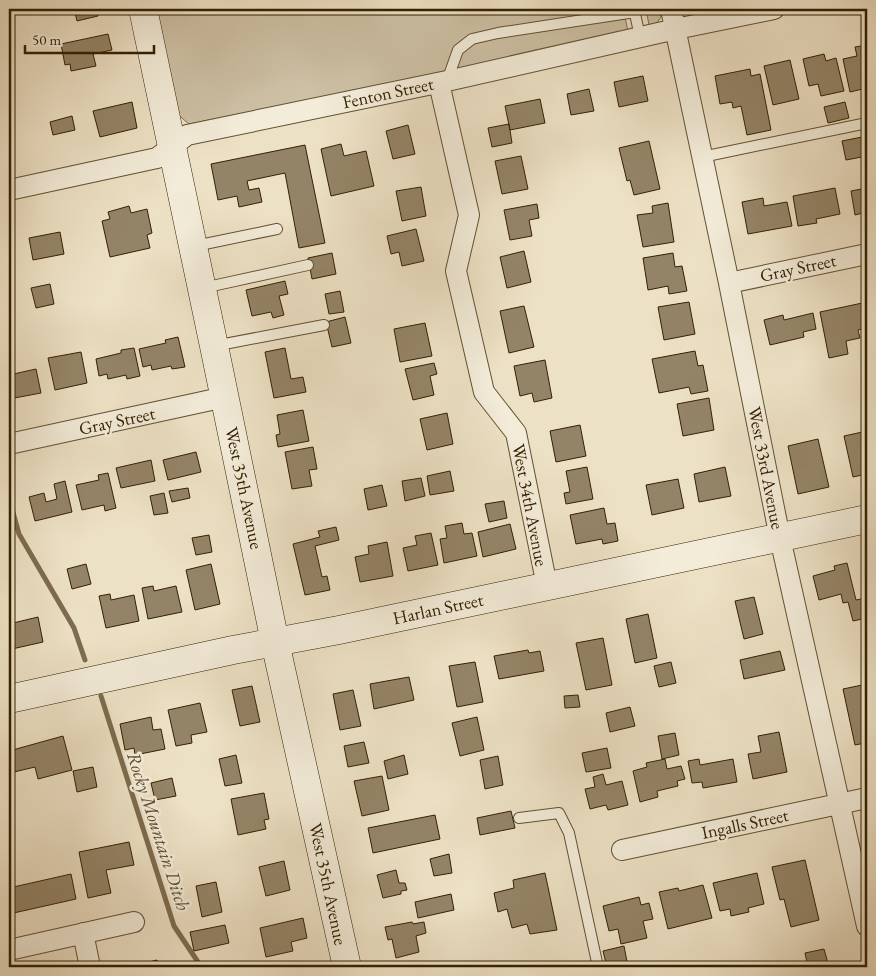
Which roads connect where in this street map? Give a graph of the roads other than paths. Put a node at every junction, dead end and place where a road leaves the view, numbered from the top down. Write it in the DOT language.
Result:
graph roads {
  1 [pos="143,9"];
  2 [pos="671,9"];
  3 [pos="774,9"];
  4 [pos="634,10"];
  5 [pos="676,29"];
  6 [pos="640,37"];
  7 [pos="443,82"];
  8 [pos="867,123"];
  9 [pos="172,146"];
  10 [pos="702,157"];
  11 [pos="9,190"];
  12 [pos="277,229"];
  13 [pos="193,247"];
  14 [pos="867,254"];
  15 [pos="308,266"];
  16 [pos="729,283"];
  17 [pos="202,288"];
  18 [pos="324,325"];
  19 [pos="214,346"];
  20 [pos="225,397"];
  21 [pos="9,444"];
  22 [pos="867,519"];
  23 [pos="780,538"];
  24 [pos="546,586"];
  25 [pos="275,642"];
  26 [pos="9,699"];
  27 [pos="867,798"];
  28 [pos="840,804"];
  29 [pos="519,818"];
  30 [pos="622,850"];
  31 [pos="134,922"];
  32 [pos="867,926"];
  33 [pos="83,933"];
  34 [pos="9,950"];
  35 [pos="90,967"];
  36 [pos="347,967"];
  37 [pos="598,967"];
  1 -- 9 [label="street, West 35th Avenue"];
  2 -- 5 [label="street, West 33rd Avenue"];
  3 -- 5 [label="street, Fenton Street"];
  4 -- 6 [label="lane"];
  4 -- 7 [label="lane"];
  5 -- 6 [label="street, Fenton Street"];
  5 -- 10 [label="street, West 33rd Avenue"];
  6 -- 7 [label="street, Fenton Street"];
  7 -- 9 [label="street, Fenton Street"];
  7 -- 24 [label="street, West 34th Avenue"];
  8 -- 10 [label="lane"];
  9 -- 11 [label="street, Fenton Street"];
  9 -- 13 [label="street, West 35th Avenue"];
  10 -- 16 [label="street, West 33rd Avenue"];
  12 -- 13 [label="lane"];
  13 -- 17 [label="street, West 35th Avenue"];
  14 -- 16 [label="street, Gray Street"];
  15 -- 17 [label="lane"];
  16 -- 23 [label="street, West 33rd Avenue"];
  17 -- 19 [label="street, West 35th Avenue"];
  18 -- 19 [label="lane"];
  19 -- 20 [label="street, West 35th Avenue"];
  20 -- 21 [label="street, Gray Street"];
  20 -- 25 [label="street, West 35th Avenue"];
  22 -- 23 [label="street, Harlan Street"];
  23 -- 24 [label="street, Harlan Street"];
  23 -- 28 [label="street, West 33rd Avenue"];
  24 -- 25 [label="street, Harlan Street"];
  25 -- 26 [label="street, Harlan Street"];
  25 -- 36 [label="street, West 35th Avenue"];
  27 -- 28 [label="street, Ingalls Street"];
  28 -- 30 [label="street, Ingalls Street"];
  28 -- 32 [label="street, West 33rd Avenue"];
  29 -- 37 [label="lane"];
  31 -- 33 [label="street"];
  33 -- 34 [label="street"];
  33 -- 35 [label="street"];
}
